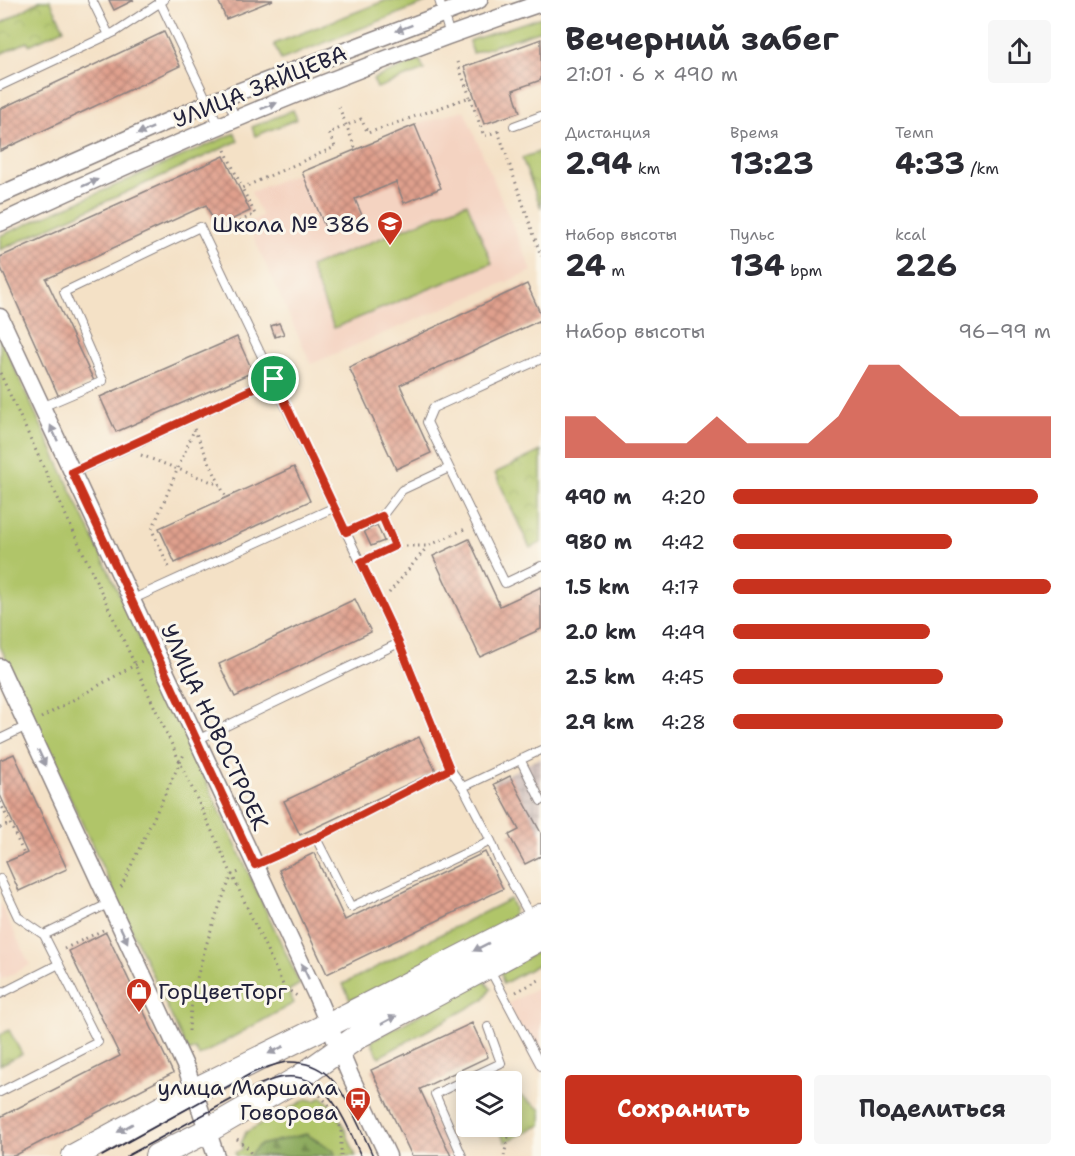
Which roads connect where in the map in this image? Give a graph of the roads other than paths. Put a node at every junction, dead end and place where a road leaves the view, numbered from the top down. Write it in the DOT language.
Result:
graph roads {
  1 [pos="92,0"];
  2 [pos="479,0"];
  3 [pos="161,1"];
  4 [pos="541,3"];
  5 [pos="441,7"];
  6 [pos="109,35"];
  7 [pos="450,35"];
  8 [pos="0,86"];
  9 [pos="226,96"];
  10 [pos="209,103"];
  11 [pos="541,116"];
  12 [pos="236,119"];
  13 [pos="219,126"];
  14 [pos="514,126"];
  15 [pos="0,195"];
  16 [pos="0,223"];
  17 [pos="0,317"];
  18 [pos="541,359"];
  19 [pos="274,379"];
  20 [pos="42,407"];
  21 [pos="449,468"];
  22 [pos="72,472"];
  23 [pos="334,507"];
  24 [pos="382,516"];
  25 [pos="346,532"];
  26 [pos="361,562"];
  27 [pos="541,566"];
  28 [pos="131,600"];
  29 [pos="399,643"];
  30 [pos="0,667"];
  31 [pos="31,721"];
  32 [pos="0,739"];
  33 [pos="193,743"];
  34 [pos="541,750"];
  35 [pos="521,761"];
  36 [pos="450,769"];
  37 [pos="463,787"];
  38 [pos="541,801"];
  39 [pos="316,838"];
  40 [pos="491,841"];
  41 [pos="251,867"];
  42 [pos="0,879"];
  43 [pos="113,900"];
  44 [pos="538,925"];
  45 [pos="44,935"];
  46 [pos="59,964"];
  47 [pos="488,966"];
  48 [pos="0,994"];
  49 [pos="328,1025"];
  50 [pos="488,1027"];
  51 [pos="340,1050"];
  52 [pos="541,1066"];
  53 [pos="195,1090"];
  54 [pos="0,1092"];
  55 [pos="207,1131"];
  56 [pos="74,1156"];
  57 [pos="157,1156"];
  58 [pos="216,1156"];
  59 [pos="388,1156"];
  60 [pos="462,1156"];
  1 -- 6 [label="lane"];
  2 -- 5 [label="street, УЛИЦА ЗАЙЦЕВА"];
  3 -- 6 [label="lane"];
  3 -- 10 [label="lane"];
  4 -- 7 [label="street, УЛИЦА ЗАЙЦЕВА"];
  5 -- 7 [label="lane"];
  5 -- 9 [label="street, УЛИЦА ЗАЙЦЕВА, one-way"];
  6 -- 8 [label="lane"];
  12 -- 7 [label="street, УЛИЦА ЗАЙЦЕВА, one-way"];
  9 -- 10 [label="street, УЛИЦА ЗАЙЦЕВА"];
  9 -- 12 [label="lane"];
  10 -- 13 [label="lane"];
  10 -- 15 [label="street, УЛИЦА ЗАЙЦЕВА, one-way"];
  11 -- 14 [label="lane"];
  12 -- 13 [label="street, УЛИЦА ЗАЙЦЕВА"];
  16 -- 13 [label="street, УЛИЦА ЗАЙЦЕВА, one-way"];
  17 -- 20 [label="street, УЛИЦА НОВОСТРОЕК"];
  18 -- 21 [label="lane"];
  19 -- 20 [label="lane"];
  19 -- 22 [label="lane"];
  19 -- 23 [label="lane"];
  22 -- 20 [label="street, УЛИЦА НОВОСТРОЕК, one-way"];
  21 -- 24 [label="lane"];
  21 -- 27 [label="lane"];
  22 -- 28 [label="street, УЛИЦА НОВОСТРОЕК"];
  23 -- 25 [label="lane"];
  23 -- 28 [label="lane"];
  24 -- 25 [label="lane"];
  24 -- 26 [label="lane"];
  25 -- 26 [label="lane"];
  26 -- 29 [label="lane"];
  28 -- 33 [label="street, УЛИЦА НОВОСТРОЕК"];
  29 -- 33 [label="lane"];
  29 -- 36 [label="lane"];
  30 -- 31 [label="street"];
  31 -- 32 [label="lane"];
  31 -- 43 [label="street, one-way"];
  33 -- 41 [label="street, УЛИЦА НОВОСТРОЕК"];
  34 -- 35 [label="lane"];
  35 -- 37 [label="lane"];
  35 -- 38 [label="lane"];
  36 -- 37 [label="lane"];
  36 -- 39 [label="lane"];
  37 -- 40 [label="lane"];
  39 -- 40 [label="lane"];
  39 -- 41 [label="lane"];
  40 -- 44 [label="lane"];
  49 -- 41 [label="street, УЛИЦА НОВОСТРОЕК, one-way"];
  42 -- 45 [label="lane"];
  43 -- 45 [label="lane"];
  43 -- 53 [label="street, one-way"];
  44 -- 47 [label="main road"];
  44 -- 49 [label="main road, one-way"];
  45 -- 46 [label="lane"];
  46 -- 48 [label="lane"];
  46 -- 54 [label="lane"];
  51 -- 47 [label="main road, one-way"];
  47 -- 52 [label="lane"];
  49 -- 51 [label="street, УЛИЦА НОВОСТРОЕК"];
  49 -- 53 [label="main road, one-way"];
  50 -- 60 [label="lane"];
  51 -- 55 [label="main road"];
  51 -- 59 [label="street, УЛИЦА НОВОСТРОЕК"];
  53 -- 55 [label="street"];
  53 -- 56 [label="main road, one-way"];
  55 -- 57 [label="main road"];
  55 -- 58 [label="street"];
}
